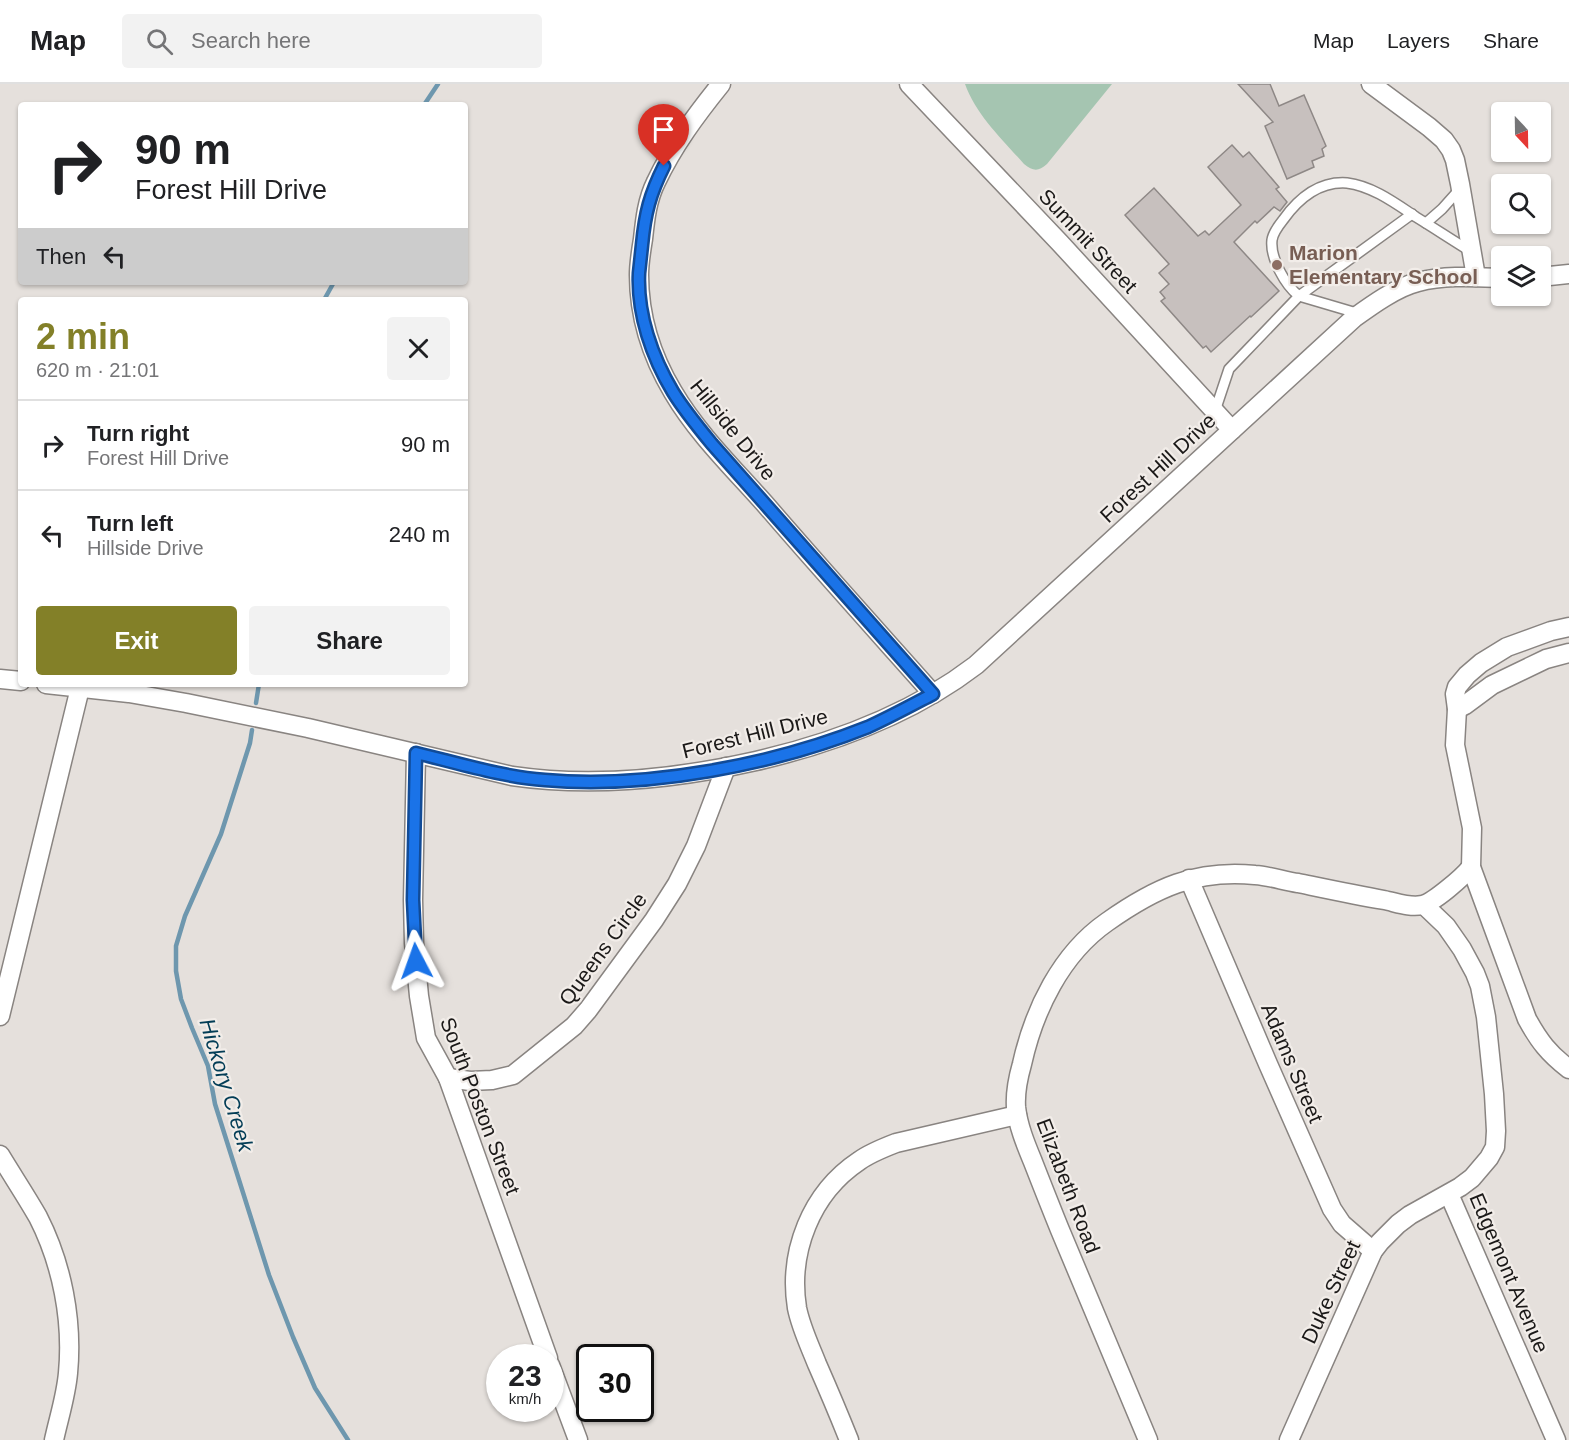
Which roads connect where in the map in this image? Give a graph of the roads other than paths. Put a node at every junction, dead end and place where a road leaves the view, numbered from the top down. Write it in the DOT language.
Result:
graph roads {
  1 [pos="720,84"];
  2 [pos="909,84"];
  3 [pos="1371,84"];
  4 [pos="1461,188"];
  5 [pos="1412,214"];
  6 [pos="1426,223"];
  7 [pos="1472,253"];
  8 [pos="1569,274"];
  9 [pos="1551,276"];
  10 [pos="1476,277"];
  11 [pos="1491,278"];
  12 [pos="1299,296"];
  13 [pos="1360,314"];
  14 [pos="1215,412"];
  15 [pos="1232,430"];
  16 [pos="1569,627"];
  17 [pos="1569,653"];
  18 [pos="0,679"];
  19 [pos="18,681"];
  20 [pos="72,687"];
  21 [pos="80,688"];
  22 [pos="933,694"];
  23 [pos="1457,709"];
  24 [pos="416,753"];
  25 [pos="726,767"];
  26 [pos="1471,867"];
  27 [pos="1189,879"];
  28 [pos="1424,905"];
  29 [pos="0,1016"];
  30 [pos="1569,1069"];
  31 [pos="448,1078"];
  32 [pos="1017,1115"];
  33 [pos="0,1155"];
  34 [pos="1449,1194"];
  35 [pos="1373,1251"];
  36 [pos="543,1344"];
  37 [pos="564,1402"];
  38 [pos="54,1440"];
  39 [pos="578,1440"];
  40 [pos="849,1440"];
  41 [pos="1148,1440"];
  42 [pos="1289,1440"];
  43 [pos="1556,1440"];
  1 -- 22 [label="street, Hillside Drive"];
  2 -- 14 [label="street, Summit Street"];
  3 -- 4 [label="street"];
  4 -- 6 [label="lane"];
  4 -- 7 [label="street"];
  5 -- 6 [label="lane"];
  5 -- 12 [label="lane"];
  5 -- 12 [label="lane"];
  6 -- 7 [label="lane"];
  7 -- 10 [label="street"];
  8 -- 9 [label="street"];
  10 -- 11 [label="street, Forest Hill Drive"];
  10 -- 13 [label="street, Forest Hill Drive"];
  12 -- 13 [label="lane"];
  12 -- 14 [label="lane"];
  13 -- 15 [label="street, Forest Hill Drive"];
  14 -- 15 [label="street, Summit Street"];
  15 -- 22 [label="street, Forest Hill Drive"];
  16 -- 23 [label="street"];
  17 -- 23 [label="street"];
  18 -- 19 [label="street"];
  20 -- 21 [label="street, Forest Hill Drive"];
  21 -- 24 [label="street, Forest Hill Drive"];
  21 -- 29 [label="street"];
  22 -- 25 [label="street, Forest Hill Drive"];
  23 -- 26 [label="street"];
  24 -- 25 [label="street, Forest Hill Drive"];
  24 -- 31 [label="street, South Poston Street"];
  25 -- 31 [label="street, Queens Circle"];
  26 -- 28 [label="street"];
  26 -- 30 [label="street"];
  27 -- 28 [label="street, Elizabeth Road"];
  27 -- 32 [label="street, Elizabeth Road"];
  27 -- 35 [label="street, Adams Street"];
  28 -- 34 [label="street, Edgemont Avenue"];
  31 -- 36 [label="street, South Poston Street"];
  32 -- 40 [label="street"];
  32 -- 41 [label="street, Elizabeth Road"];
  33 -- 38 [label="street"];
  34 -- 35 [label="street, Duke Street"];
  34 -- 43 [label="street, Edgemont Avenue"];
  35 -- 42 [label="street, Duke Street"];
  37 -- 39 [label="street"];
}
